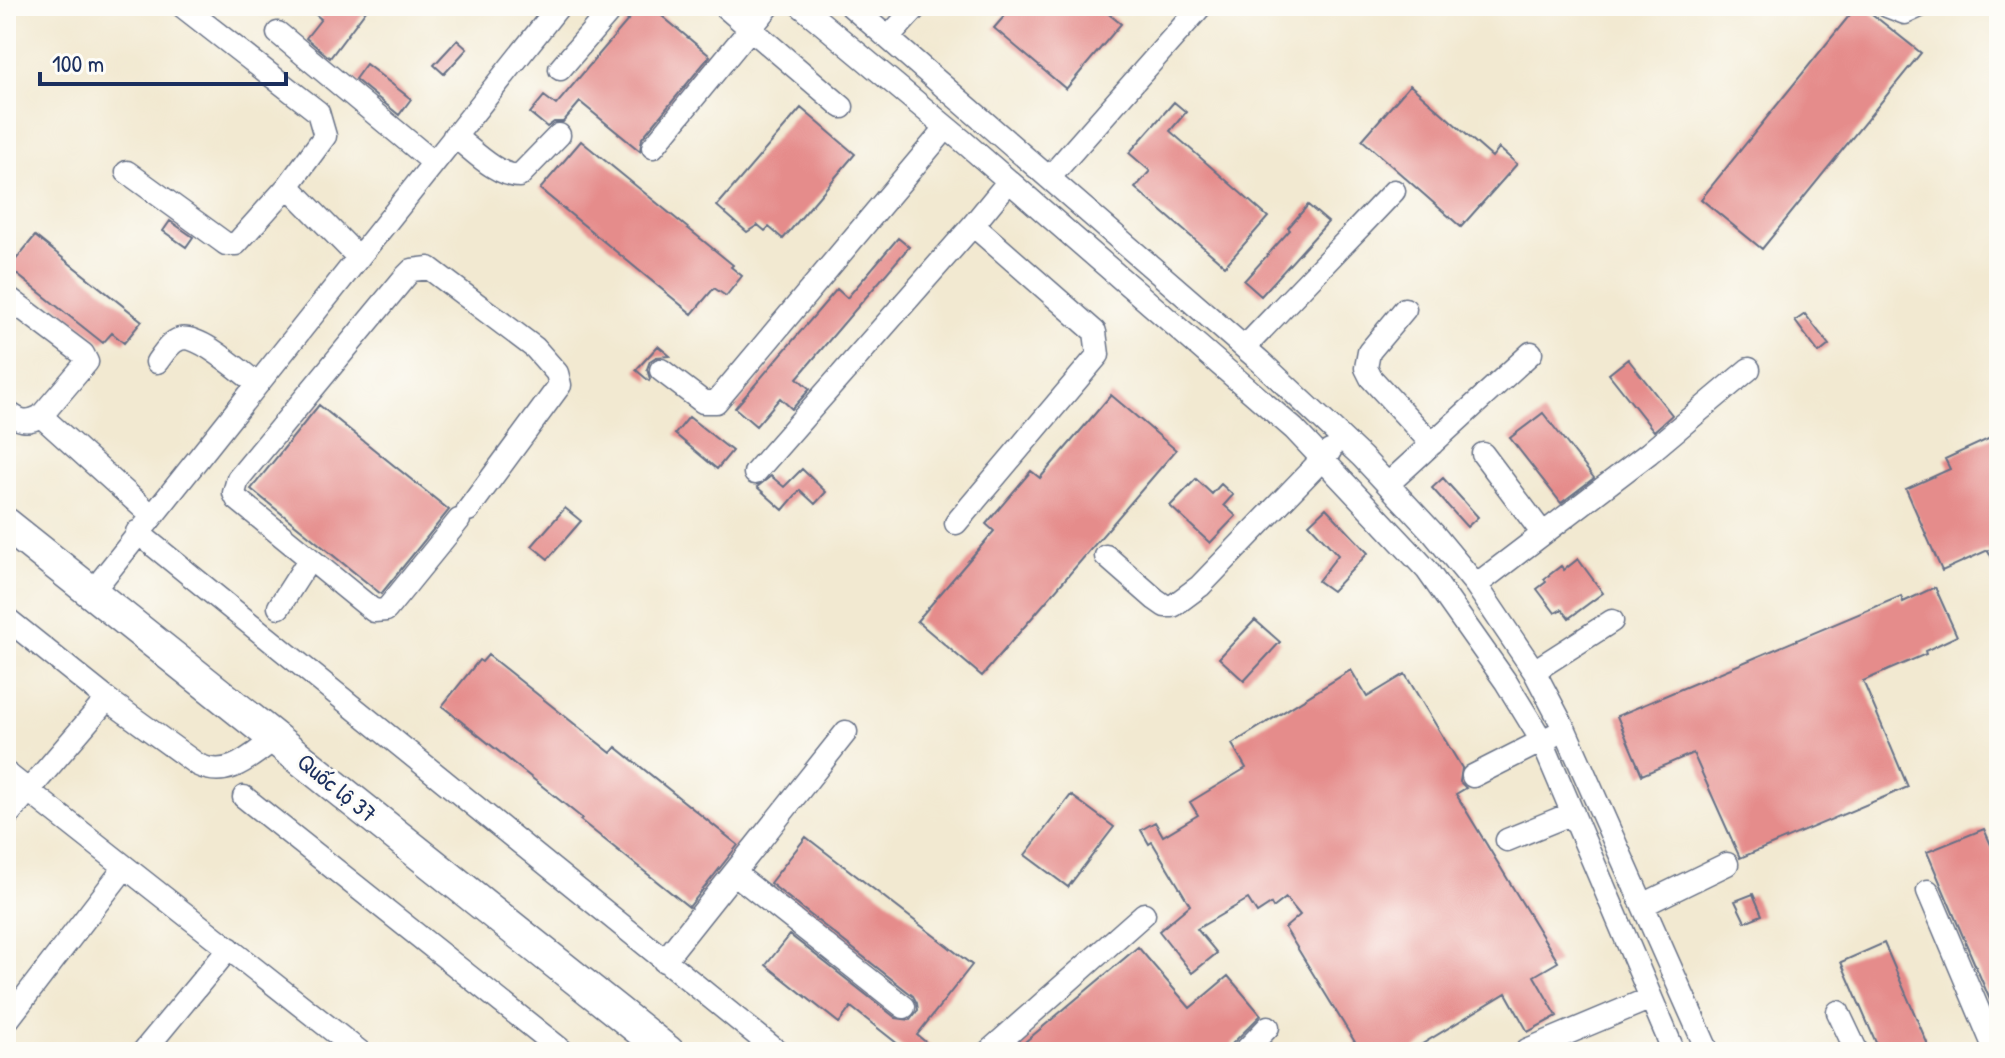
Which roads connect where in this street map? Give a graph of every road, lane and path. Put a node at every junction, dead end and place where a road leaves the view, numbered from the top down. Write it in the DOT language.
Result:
graph roads {
  1 [pos="182,6"];
  2 [pos="614,6"];
  3 [pos="724,6"];
  4 [pos="769,6"];
  5 [pos="801,6"];
  6 [pos="851,6"];
  7 [pos="917,6"];
  8 [pos="1201,6"];
  9 [pos="1887,6"];
  10 [pos="1920,6"];
  11 [pos="547,10"];
  12 [pos="752,28"];
  13 [pos="278,33"];
  14 [pos="888,38"];
  15 [pos="560,69"];
  16 [pos="842,107"];
  17 [pos="946,128"];
  18 [pos="559,135"];
  19 [pos="454,136"];
  20 [pos="653,147"];
  21 [pos="433,162"];
  22 [pos="127,172"];
  23 [pos="1049,178"];
  24 [pos="1009,181"];
  25 [pos="288,186"];
  26 [pos="1394,191"];
  27 [pos="973,225"];
  28 [pos="358,257"];
  29 [pos="6,296"];
  30 [pos="1405,309"];
  31 [pos="1245,347"];
  32 [pos="1531,353"];
  33 [pos="157,362"];
  34 [pos="1749,369"];
  35 [pos="661,370"];
  36 [pos="256,383"];
  37 [pos="6,411"];
  38 [pos="41,416"];
  39 [pos="1342,438"];
  40 [pos="1432,444"];
  41 [pos="1483,454"];
  42 [pos="1321,459"];
  43 [pos="755,473"];
  44 [pos="1388,484"];
  45 [pos="956,523"];
  46 [pos="6,524"];
  47 [pos="144,524"];
  48 [pos="1543,534"];
  49 [pos="1106,556"];
  50 [pos="309,560"];
  51 [pos="1476,585"];
  52 [pos="92,592"];
  53 [pos="6,618"];
  54 [pos="269,620"];
  55 [pos="1612,621"];
  56 [pos="1534,671"];
  57 [pos="107,699"];
  58 [pos="1565,730"];
  59 [pos="846,732"];
  60 [pos="1542,741"];
  61 [pos="264,747"];
  62 [pos="6,773"];
  63 [pos="1473,776"];
  64 [pos="29,791"];
  65 [pos="244,797"];
  66 [pos="1573,813"];
  67 [pos="6,817"];
  68 [pos="1507,840"];
  69 [pos="1727,864"];
  70 [pos="125,867"];
  71 [pos="734,873"];
  72 [pos="1928,891"];
  73 [pos="1643,905"];
  74 [pos="1144,914"];
  75 [pos="229,948"];
  76 [pos="664,961"];
  77 [pos="1651,998"];
  78 [pos="904,1007"];
  79 [pos="1838,1012"];
  80 [pos="6,1022"];
  81 [pos="1268,1027"];
  82 [pos="1527,1050"];
  83 [pos="143,1052"];
  84 [pos="360,1052"];
  85 [pos="564,1052"];
  86 [pos="668,1052"];
  87 [pos="778,1052"];
  88 [pos="988,1052"];
  89 [pos="1244,1052"];
  90 [pos="1674,1052"];
  91 [pos="1708,1052"];
  92 [pos="1857,1052"];
  93 [pos="1996,1052"];
  1 -- 25 [label="street"];
  2 -- 15 [label="street"];
  3 -- 12 [label="street"];
  4 -- 12 [label="street"];
  5 -- 17 [label="street"];
  6 -- 14 [label="street"];
  7 -- 14 [label="street"];
  8 -- 23 [label="street"];
  9 -- 10 [label="street"];
  11 -- 19 [label="street"];
  12 -- 16 [label="street"];
  12 -- 20 [label="street"];
  13 -- 21 [label="street"];
  14 -- 23 [label="street"];
  17 -- 24 [label="street"];
  17 -- 35 [label="street"];
  18 -- 19 [label="street"];
  19 -- 21 [label="street"];
  21 -- 28 [label="street"];
  22 -- 25 [label="street"];
  23 -- 31 [label="street"];
  24 -- 27 [label="street"];
  24 -- 42 [label="street"];
  25 -- 28 [label="street"];
  26 -- 31 [label="street"];
  27 -- 43 [label="street"];
  27 -- 45 [label="street"];
  28 -- 36 [label="street"];
  29 -- 38 [label="street"];
  30 -- 40 [label="street"];
  31 -- 39 [label="street"];
  32 -- 40 [label="street"];
  33 -- 36 [label="street"];
  34 -- 48 [label="street"];
  36 -- 47 [label="street"];
  37 -- 38 [label="street"];
  38 -- 47 [label="street"];
  39 -- 42 [label="street"];
  39 -- 44 [label="street"];
  40 -- 44 [label="street"];
  41 -- 48 [label="street"];
  42 -- 49 [label="street"];
  42 -- 60 [label="street"];
  44 -- 51 [label="street"];
  46 -- 52 [label="highway, Quốc lộ 37"];
  47 -- 52 [label="street"];
  47 -- 54 [label="street"];
  48 -- 51 [label="street"];
  50 -- 50 [label="street"];
  50 -- 54 [label="street"];
  51 -- 56 [label="street"];
  52 -- 86 [label="highway, Quốc lộ 37"];
  53 -- 57 [label="street"];
  54 -- 76 [label="street"];
  55 -- 56 [label="street"];
  56 -- 58 [label="street"];
  57 -- 61 [label="street"];
  57 -- 64 [label="street"];
  58 -- 60 [label="street"];
  58 -- 73 [label="street"];
  59 -- 71 [label="street"];
  60 -- 63 [label="street"];
  60 -- 66 [label="street"];
  62 -- 64 [label="street"];
  64 -- 67 [label="street"];
  64 -- 70 [label="street"];
  65 -- 85 [label="street"];
  66 -- 68 [label="street"];
  66 -- 77 [label="street"];
  69 -- 73 [label="street"];
  70 -- 75 [label="street"];
  70 -- 80 [label="street"];
  71 -- 76 [label="street"];
  71 -- 78 [label="street"];
  72 -- 93 [label="street"];
  73 -- 91 [label="street"];
  74 -- 88 [label="street"];
  75 -- 83 [label="street"];
  75 -- 84 [label="street"];
  76 -- 87 [label="street"];
  77 -- 82 [label="street"];
  77 -- 90 [label="street"];
  79 -- 92 [label="street"];
  81 -- 89 [label="street"];
}
